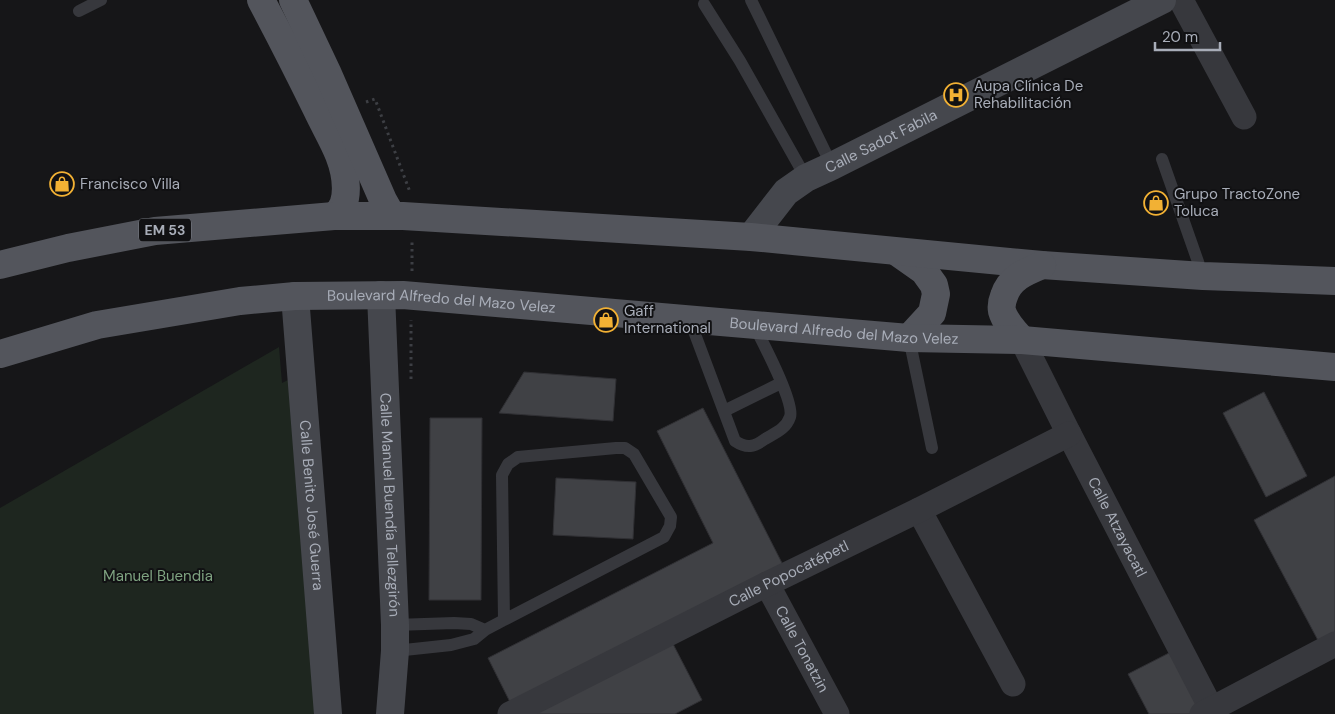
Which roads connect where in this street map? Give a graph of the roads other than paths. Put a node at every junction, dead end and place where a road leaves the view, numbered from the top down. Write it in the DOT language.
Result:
graph roads {
  1 [pos="101,0"];
  2 [pos="261,0"];
  3 [pos="293,0"];
  4 [pos="750,0"];
  5 [pos="1162,0"];
  6 [pos="1181,0"];
  7 [pos="704,4"];
  8 [pos="79,11"];
  9 [pos="1244,117"];
  10 [pos="1162,159"];
  11 [pos="832,166"];
  12 [pos="806,178"];
  13 [pos="334,216"];
  14 [pos="392,216"];
  15 [pos="752,237"];
  16 [pos="897,252"];
  17 [pos="0,265"];
  18 [pos="1042,266"];
  19 [pos="1203,276"];
  20 [pos="1335,281"];
  21 [pos="381,294"];
  22 [pos="295,296"];
  23 [pos="689,318"];
  24 [pos="753,324"];
  25 [pos="909,338"];
  26 [pos="1022,340"];
  27 [pos="0,354"];
  28 [pos="1335,367"];
  29 [pos="781,383"];
  30 [pos="724,411"];
  31 [pos="1069,434"];
  32 [pos="932,448"];
  33 [pos="919,510"];
  34 [pos="766,584"];
  35 [pos="504,620"];
  36 [pos="485,630"];
  37 [pos="395,638"];
  38 [pos="1332,654"];
  39 [pos="1013,684"];
  40 [pos="1209,712"];
  41 [pos="328,714"];
  42 [pos="390,714"];
  43 [pos="510,714"];
  44 [pos="837,714"];
  1 -- 8 [label="lane"];
  2 -- 13 [label="main road"];
  3 -- 14 [label="main road"];
  4 -- 11 [label="lane"];
  5 -- 11 [label="main road, Calle Sadot Fabila"];
  6 -- 9 [label="street"];
  7 -- 12 [label="lane"];
  10 -- 19 [label="lane"];
  11 -- 12 [label="main road, Calle Sadot Fabila"];
  12 -- 15 [label="main road, Calle Sadot Fabila"];
  13 -- 14 [label="main road"];
  13 -- 17 [label="main road, EM 53"];
  14 -- 15 [label="main road"];
  15 -- 16 [label="main road"];
  16 -- 18 [label="main road"];
  16 -- 25 [label="main road"];
  18 -- 19 [label="main road"];
  18 -- 26 [label="main road"];
  19 -- 20 [label="main road"];
  21 -- 22 [label="main road, Boulevard Alfredo del Mazo Velez"];
  21 -- 23 [label="main road, Boulevard Alfredo del Mazo Velez"];
  21 -- 37 [label="main road, Calle Manuel Buendía Tellezgirón"];
  22 -- 27 [label="main road, Boulevard Alfredo del Mazo Velez"];
  22 -- 41 [label="main road, Calle Benito José Guerra"];
  23 -- 24 [label="main road, Boulevard Alfredo del Mazo Velez"];
  23 -- 30 [label="lane"];
  24 -- 25 [label="main road, Boulevard Alfredo del Mazo Velez"];
  24 -- 29 [label="lane"];
  25 -- 26 [label="main road, Boulevard Alfredo del Mazo Velez"];
  25 -- 32 [label="lane"];
  26 -- 28 [label="main road, Boulevard Alfredo del Mazo Velez"];
  26 -- 31 [label="street, Calle Atzayacatl"];
  29 -- 30 [label="lane"];
  29 -- 30 [label="lane"];
  31 -- 33 [label="street, Calle Popocatépetl"];
  31 -- 40 [label="street, Calle Atzayacatl"];
  33 -- 34 [label="street, Calle Popocatépetl"];
  33 -- 39 [label="street"];
  34 -- 43 [label="street, Calle Popocatépetl"];
  34 -- 44 [label="street, Calle Tonatzin"];
  35 -- 35 [label="lane"];
  35 -- 36 [label="lane"];
  36 -- 37 [label="lane"];
  36 -- 37 [label="lane"];
  37 -- 42 [label="main road, Calle Manuel Buendía Tellezgirón"];
  38 -- 40 [label="street"];
}
